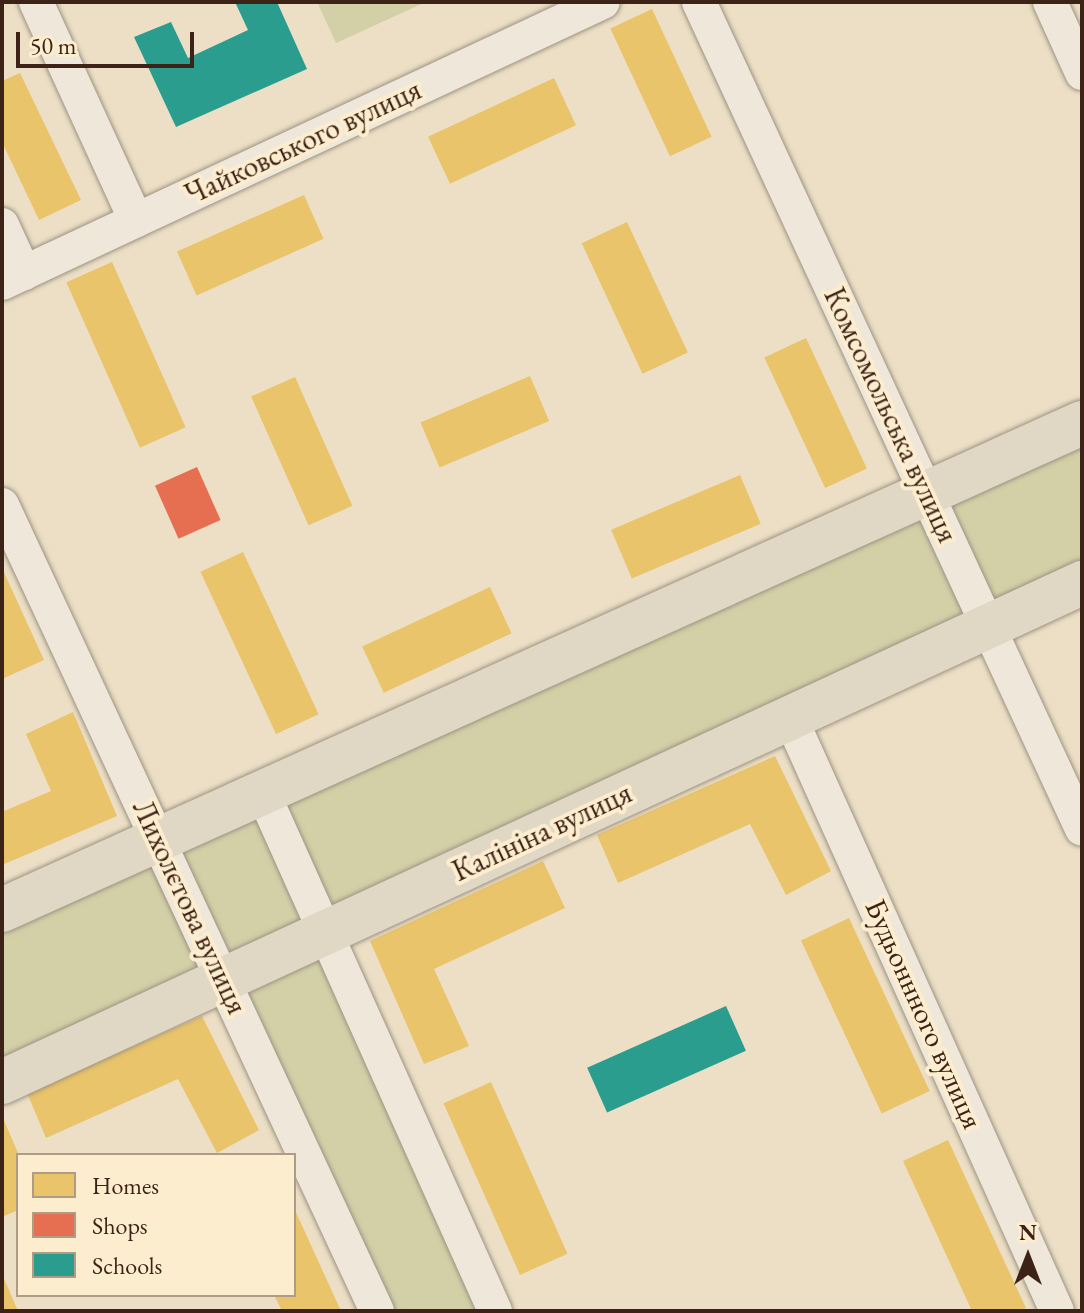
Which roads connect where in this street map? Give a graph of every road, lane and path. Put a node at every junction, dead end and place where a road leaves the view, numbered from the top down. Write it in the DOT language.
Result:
graph roads {
  1 [pos="36,2"];
  2 [pos="603,2"];
  3 [pos="699,2"];
  4 [pos="1050,2"];
  5 [pos="1082,73"];
  6 [pos="136,220"];
  7 [pos="2,225"];
  8 [pos="13,278"];
  9 [pos="1082,423"];
  10 [pos="928,495"];
  11 [pos="2,505"];
  12 [pos="1082,583"];
  13 [pos="989,626"];
  14 [pos="790,717"];
  15 [pos="262,791"];
  16 [pos="1082,829"];
  17 [pos="159,838"];
  18 [pos="2,910"];
  19 [pos="324,933"];
  20 [pos="223,980"];
  21 [pos="2,1082"];
  22 [pos="377,1311"];
  23 [pos="495,1311"];
  24 [pos="1057,1311"];
  1 -- 6 [label="street"];
  2 -- 6 [label="street, Чайковського вулиця"];
  3 -- 10 [label="street, Комсомольська вулиця"];
  4 -- 5 [label="street"];
  6 -- 8 [label="street, Чайковського вулиця"];
  7 -- 8 [label="street"];
  9 -- 10 [label="main road"];
  10 -- 13 [label="street, Комсомольська вулиця"];
  10 -- 15 [label="main road"];
  11 -- 17 [label="street, Лихолєтова вулиця"];
  12 -- 13 [label="main road, Калініна вулиця"];
  13 -- 14 [label="main road, Калініна вулиця"];
  13 -- 16 [label="street, Комсомольська вулиця"];
  14 -- 19 [label="main road, Калініна вулиця"];
  14 -- 24 [label="street, Будьоннного вулиця"];
  15 -- 17 [label="main road"];
  15 -- 19 [label="street"];
  17 -- 18 [label="main road"];
  17 -- 20 [label="street, Лихолєтова вулиця"];
  19 -- 20 [label="main road, Калініна вулиця"];
  19 -- 23 [label="street"];
  20 -- 21 [label="main road, Калініна вулиця"];
  20 -- 22 [label="street, Лихолєтова вулиця"];
}
